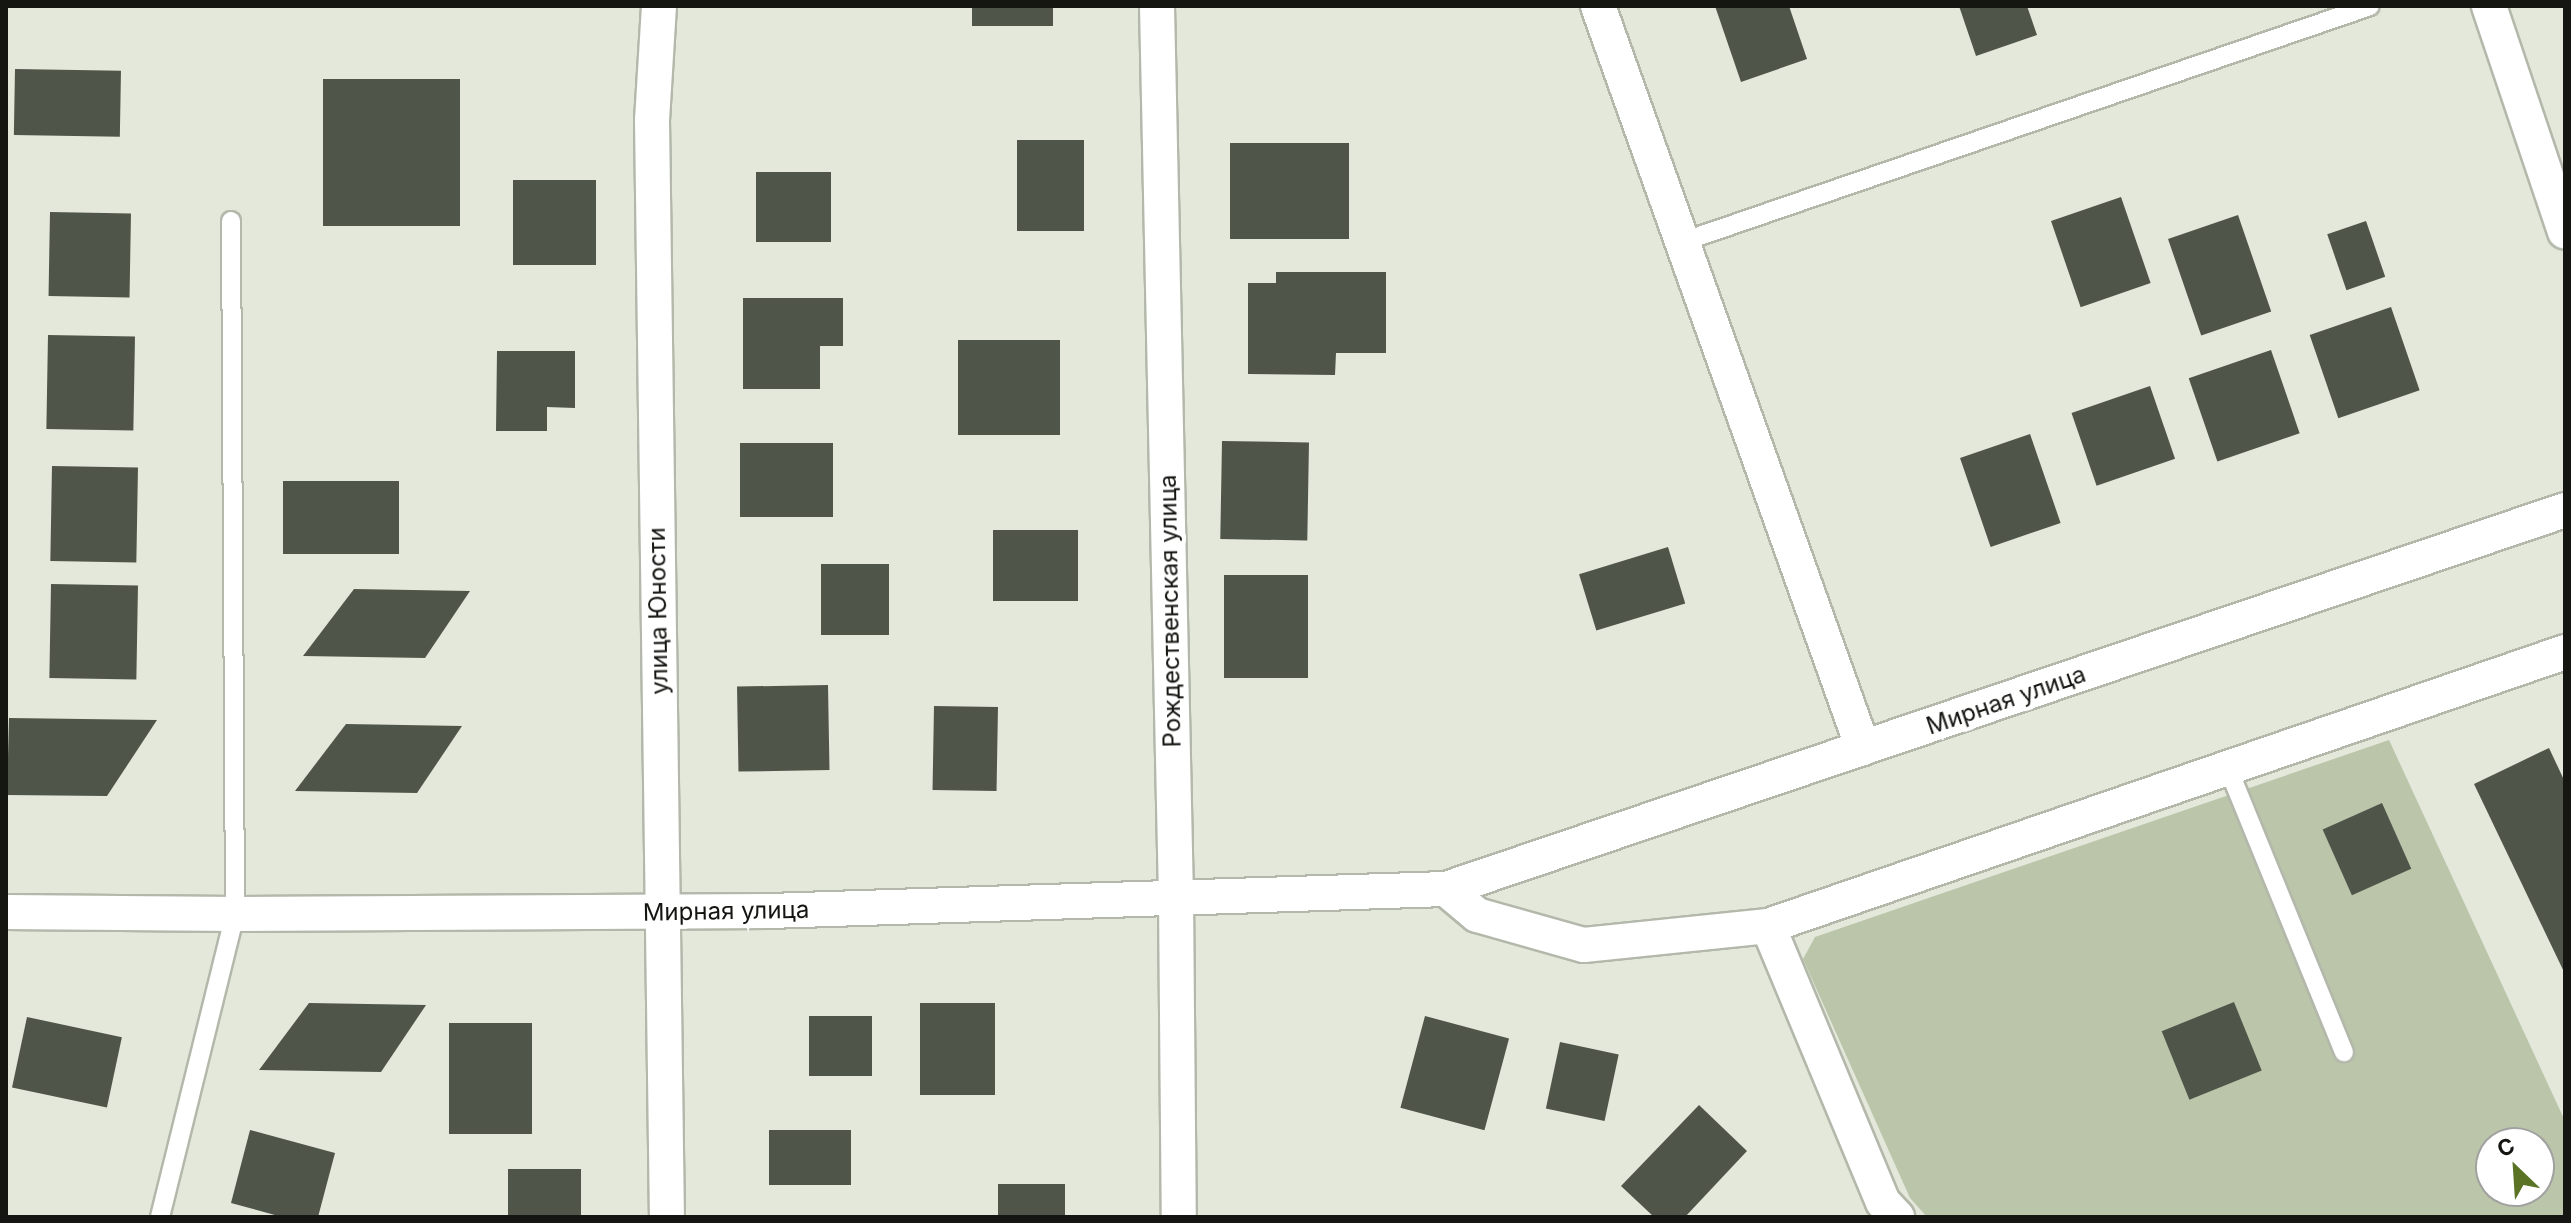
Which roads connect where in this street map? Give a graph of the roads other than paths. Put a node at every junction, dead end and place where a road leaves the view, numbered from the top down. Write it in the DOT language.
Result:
graph roads {
  1 [pos="659,6"];
  2 [pos="1157,6"];
  3 [pos="1598,6"];
  4 [pos="2370,6"];
  5 [pos="2489,6"];
  6 [pos="231,221"];
  7 [pos="2565,232"];
  8 [pos="1682,242"];
  9 [pos="2565,510"];
  10 [pos="2565,652"];
  11 [pos="1863,748"];
  12 [pos="2228,768"];
  13 [pos="1446,889"];
  14 [pos="1176,898"];
  15 [pos="6,912"];
  16 [pos="661,912"];
  17 [pos="235,914"];
  18 [pos="1768,926"];
  19 [pos="2344,1052"];
  20 [pos="160,1217"];
  21 [pos="667,1217"];
  22 [pos="1179,1217"];
  23 [pos="1897,1217"];
  1 -- 16 [label="street, улица Юности"];
  2 -- 14 [label="street, Рождественская улица"];
  3 -- 8 [label="street"];
  4 -- 8 [label="lane"];
  5 -- 7 [label="street"];
  6 -- 17 [label="lane"];
  8 -- 11 [label="street"];
  9 -- 11 [label="street, Мирная улица"];
  10 -- 12 [label="street"];
  11 -- 13 [label="street, Мирная улица"];
  12 -- 18 [label="street"];
  12 -- 19 [label="lane"];
  13 -- 14 [label="street, Мирная улица"];
  13 -- 18 [label="street"];
  14 -- 16 [label="street, Мирная улица"];
  14 -- 22 [label="street, Рождественская улица"];
  15 -- 17 [label="street, Мирная улица"];
  16 -- 17 [label="street, Мирная улица"];
  16 -- 21 [label="street, улица Юности"];
  17 -- 20 [label="lane"];
  18 -- 23 [label="street"];
}
